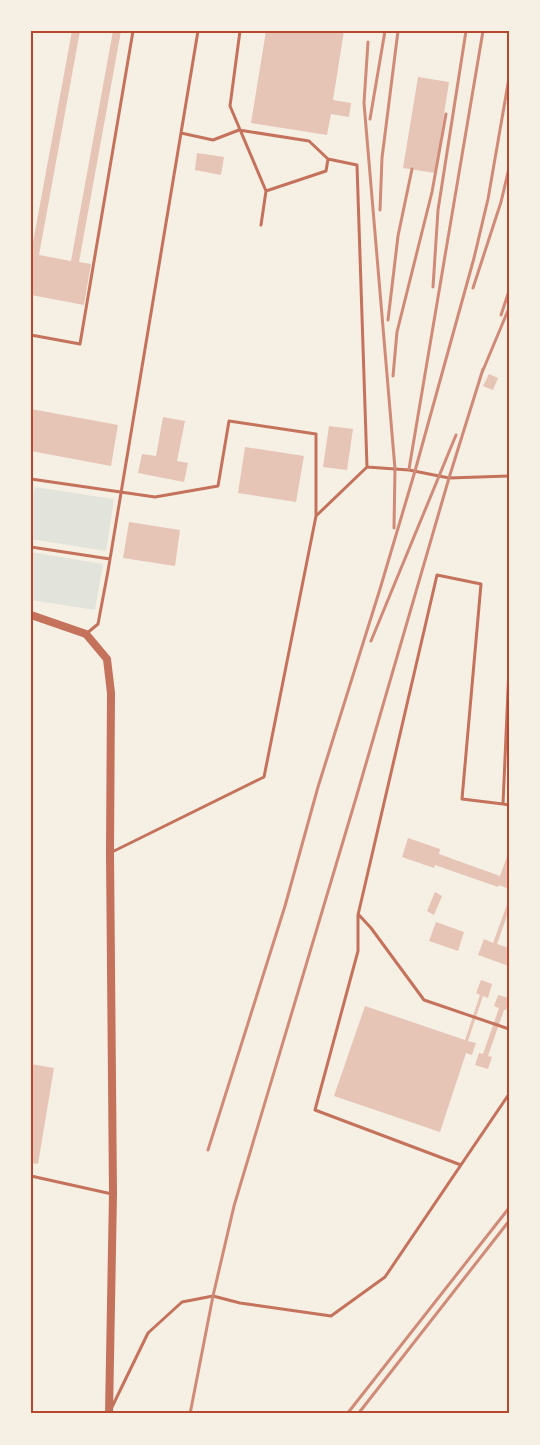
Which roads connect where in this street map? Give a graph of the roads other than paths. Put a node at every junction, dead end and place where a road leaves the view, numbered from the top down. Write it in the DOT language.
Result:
graph roads {
  1 [pos="133,31"];
  2 [pos="198,31"];
  3 [pos="240,31"];
  4 [pos="239,130"];
  5 [pos="181,133"];
  6 [pos="328,159"];
  7 [pos="266,191"];
  8 [pos="261,225"];
  9 [pos="31,335"];
  10 [pos="367,467"];
  11 [pos="509,476"];
  12 [pos="31,479"];
  13 [pos="122,492"];
  14 [pos="316,516"];
  15 [pos="31,546"];
  16 [pos="110,559"];
  17 [pos="31,614"];
  18 [pos="86,634"];
  19 [pos="509,668"];
  20 [pos="507,753"];
  21 [pos="503,804"];
  22 [pos="509,805"];
  23 [pos="110,853"];
  24 [pos="358,915"];
  25 [pos="509,1029"];
  26 [pos="509,1094"];
  27 [pos="461,1165"];
  28 [pos="31,1176"];
  29 [pos="113,1194"];
  30 [pos="109,1413"];
  1 -- 9 [label="lane"];
  2 -- 5 [label="lane"];
  3 -- 4 [label="lane"];
  4 -- 5 [label="lane"];
  4 -- 6 [label="lane"];
  4 -- 7 [label="lane"];
  5 -- 13 [label="lane"];
  6 -- 7 [label="lane"];
  6 -- 10 [label="lane"];
  7 -- 8 [label="lane"];
  10 -- 11 [label="lane"];
  10 -- 14 [label="lane"];
  12 -- 13 [label="lane"];
  13 -- 14 [label="lane"];
  13 -- 16 [label="lane"];
  14 -- 23 [label="lane"];
  15 -- 16 [label="lane"];
  16 -- 18 [label="lane"];
  17 -- 18 [label="street"];
  18 -- 23 [label="street"];
  19 -- 20 [label="lane"];
  20 -- 21 [label="lane"];
  21 -- 22 [label="lane"];
  21 -- 24 [label="lane"];
  23 -- 29 [label="street"];
  24 -- 25 [label="lane"];
  24 -- 27 [label="lane"];
  26 -- 27 [label="lane"];
  27 -- 30 [label="lane"];
  28 -- 29 [label="lane"];
  29 -- 30 [label="street"];
}
